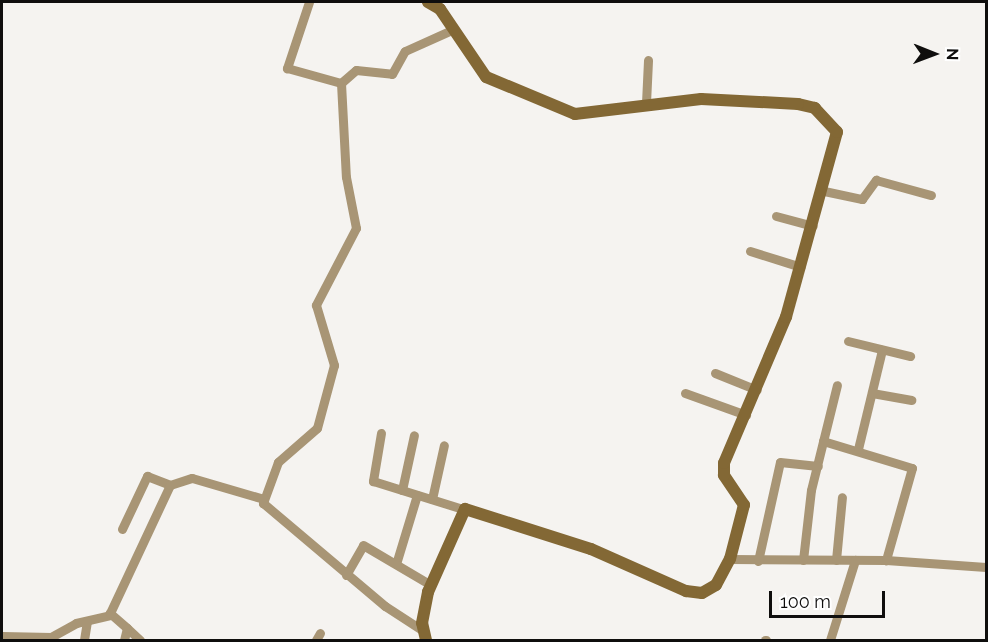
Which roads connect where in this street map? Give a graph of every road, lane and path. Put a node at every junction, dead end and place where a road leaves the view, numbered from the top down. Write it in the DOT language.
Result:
graph roads {
  1 [pos="309,2"];
  2 [pos="428,2"];
  3 [pos="454,29"];
  4 [pos="648,60"];
  5 [pos="341,83"];
  6 [pos="646,103"];
  7 [pos="824,191"];
  8 [pos="931,195"];
  9 [pos="776,216"];
  10 [pos="813,226"];
  11 [pos="750,251"];
  12 [pos="801,267"];
  13 [pos="848,341"];
  14 [pos="882,350"];
  15 [pos="910,356"];
  16 [pos="715,373"];
  17 [pos="837,386"];
  18 [pos="757,390"];
  19 [pos="686,393"];
  20 [pos="872,393"];
  21 [pos="911,400"];
  22 [pos="746,415"];
  23 [pos="381,433"];
  24 [pos="414,435"];
  25 [pos="823,441"];
  26 [pos="444,445"];
  27 [pos="858,449"];
  28 [pos="818,466"];
  29 [pos="170,485"];
  30 [pos="402,490"];
  31 [pos="417,495"];
  32 [pos="842,497"];
  33 [pos="432,499"];
  34 [pos="264,500"];
  35 [pos="462,509"];
  36 [pos="122,529"];
  37 [pos="730,559"];
  38 [pos="802,560"];
  39 [pos="836,560"];
  40 [pos="855,560"];
  41 [pos="886,560"];
  42 [pos="758,561"];
  43 [pos="396,564"];
  44 [pos="987,567"];
  45 [pos="346,575"];
  46 [pos="431,585"];
  47 [pos="110,615"];
  48 [pos="87,621"];
  49 [pos="127,628"];
  50 [pos="424,635"];
  51 [pos="2,636"];
  52 [pos="84,640"];
  53 [pos="124,640"];
  54 [pos="140,640"];
  55 [pos="831,640"];
  1 -- 5 [label="street"];
  2 -- 3 [label="street"];
  3 -- 5 [label="street"];
  3 -- 6 [label="street"];
  4 -- 6 [label="street"];
  5 -- 34 [label="street"];
  6 -- 7 [label="street"];
  7 -- 8 [label="street"];
  7 -- 10 [label="street"];
  9 -- 10 [label="street"];
  10 -- 12 [label="street"];
  11 -- 12 [label="street"];
  12 -- 18 [label="street"];
  13 -- 14 [label="street"];
  14 -- 15 [label="street"];
  14 -- 20 [label="street"];
  16 -- 18 [label="street"];
  17 -- 25 [label="street"];
  18 -- 22 [label="street"];
  19 -- 22 [label="street"];
  20 -- 21 [label="street"];
  20 -- 27 [label="street"];
  22 -- 37 [label="street"];
  23 -- 30 [label="street"];
  24 -- 30 [label="street"];
  25 -- 27 [label="street"];
  25 -- 28 [label="street"];
  26 -- 33 [label="street"];
  27 -- 41 [label="street"];
  28 -- 38 [label="street"];
  28 -- 42 [label="street"];
  29 -- 34 [label="street"];
  29 -- 36 [label="street"];
  29 -- 47 [label="street"];
  30 -- 31 [label="street"];
  31 -- 33 [label="street"];
  31 -- 43 [label="street"];
  32 -- 39 [label="street"];
  33 -- 35 [label="street"];
  34 -- 45 [label="street"];
  35 -- 37 [label="street"];
  35 -- 46 [label="street"];
  37 -- 42 [label="street"];
  38 -- 39 [label="street"];
  38 -- 42 [label="street"];
  39 -- 40 [label="street"];
  40 -- 41 [label="street"];
  40 -- 55 [label="street"];
  41 -- 44 [label="street"];
  43 -- 45 [label="street"];
  43 -- 46 [label="street"];
  45 -- 50 [label="street"];
  46 -- 50 [label="street"];
  47 -- 48 [label="street"];
  47 -- 49 [label="street"];
  48 -- 51 [label="street"];
  48 -- 52 [label="street"];
  49 -- 53 [label="street"];
  49 -- 54 [label="street"];
}
